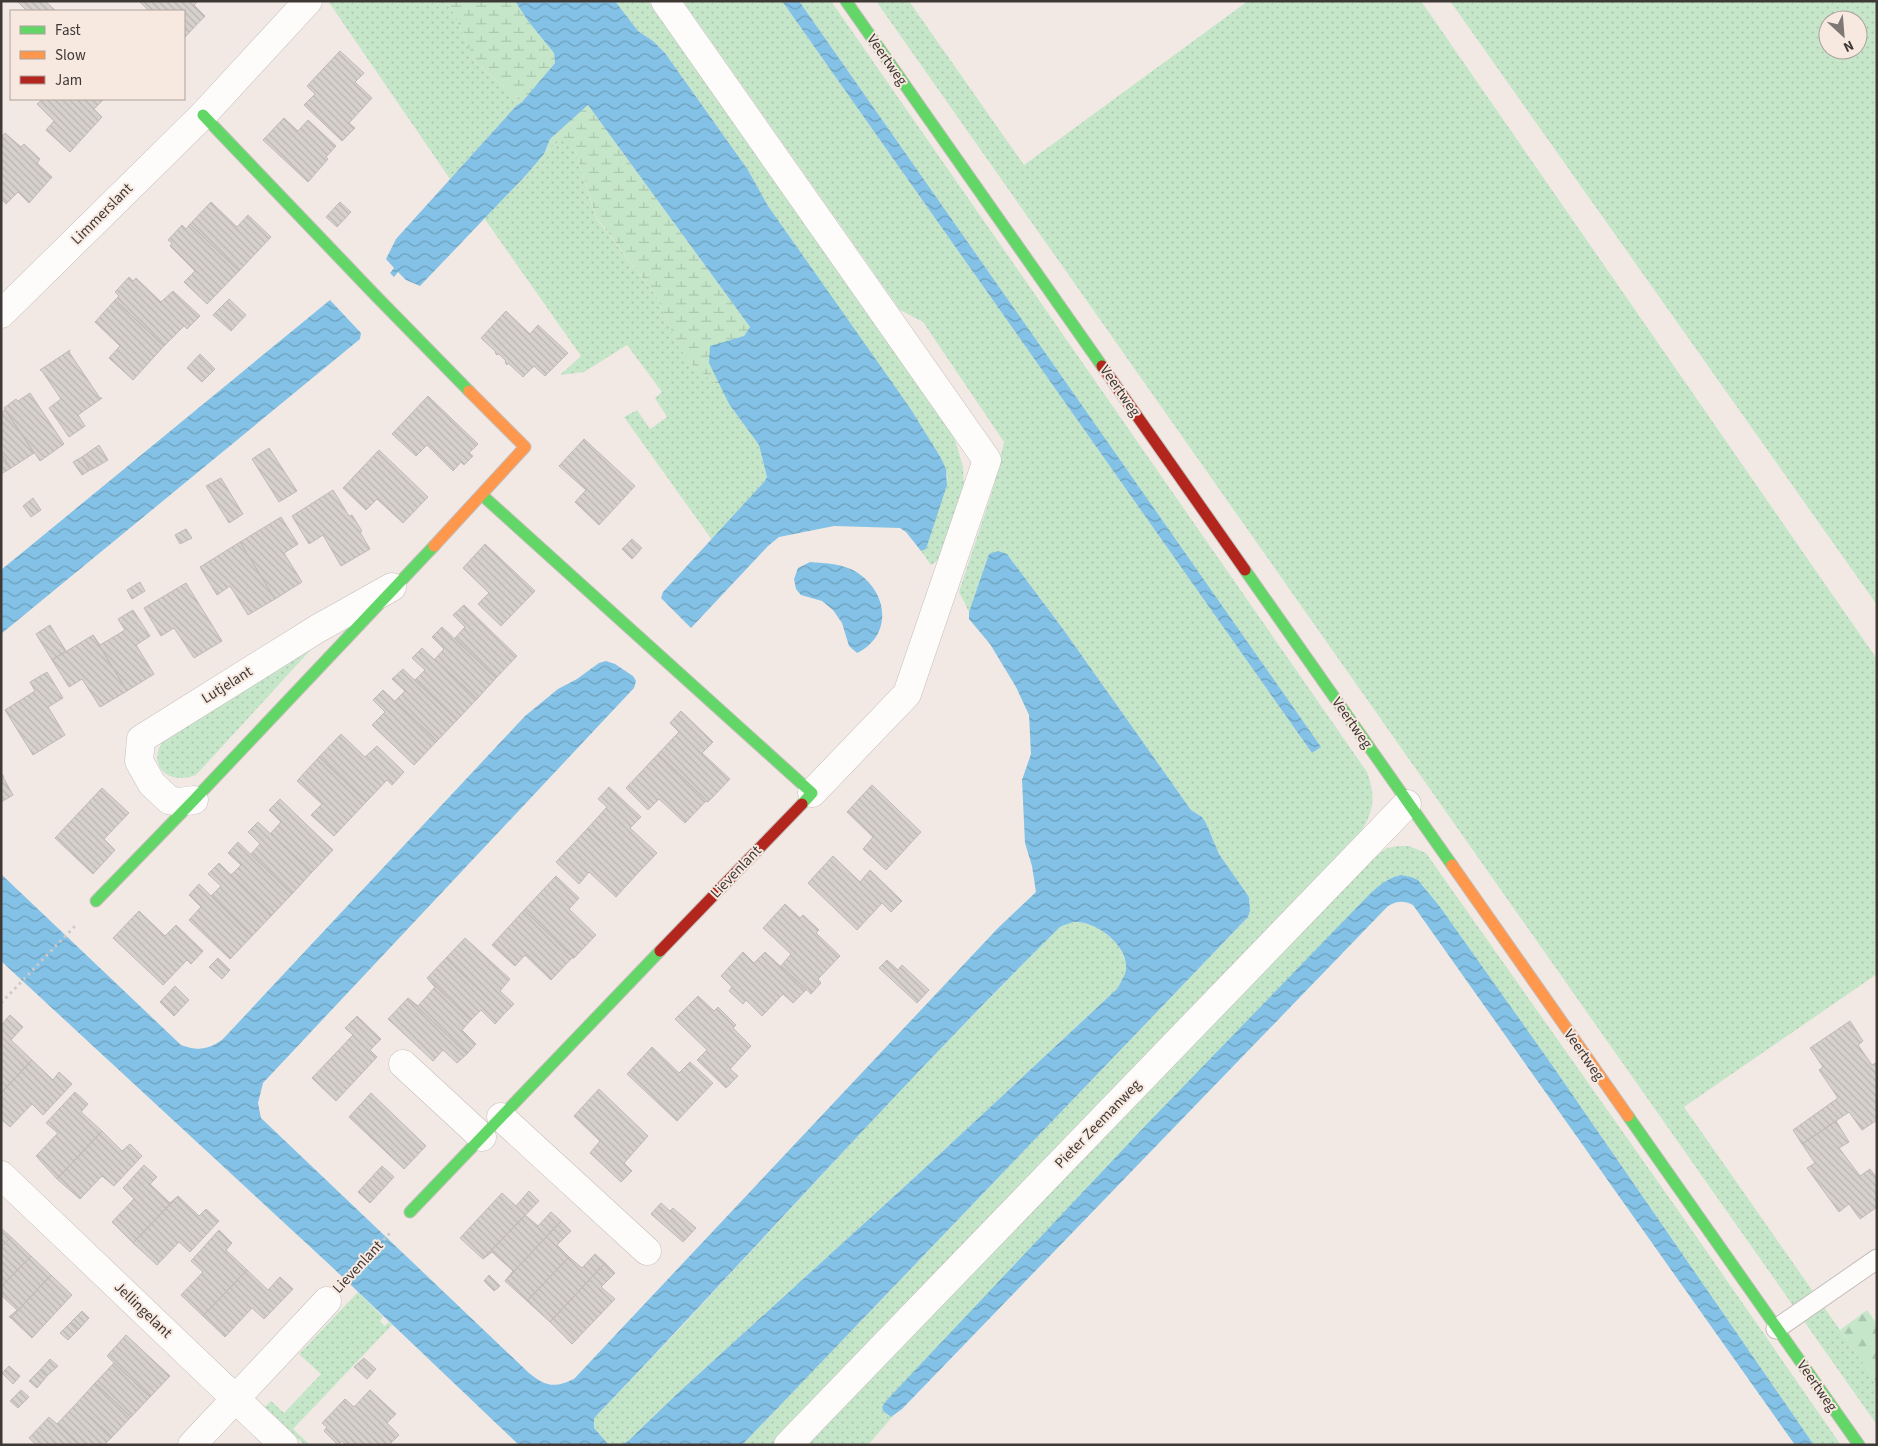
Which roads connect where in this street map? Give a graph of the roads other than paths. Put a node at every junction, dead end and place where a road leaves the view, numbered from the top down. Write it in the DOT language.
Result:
graph roads {
  1 [pos="308,1"];
  2 [pos="665,1"];
  3 [pos="846,1"];
  4 [pos="202,115"];
  5 [pos="1,314"];
  6 [pos="482,495"];
  7 [pos="398,584"];
  8 [pos="812,793"];
  9 [pos="194,800"];
  10 [pos="1407,804"];
  11 [pos="96,901"];
  12 [pos="403,1064"];
  13 [pos="502,1117"];
  14 [pos="482,1137"];
  15 [pos="1,1175"];
  16 [pos="410,1212"];
  17 [pos="646,1251"];
  18 [pos="1877,1259"];
  19 [pos="327,1301"];
  20 [pos="1776,1329"];
  21 [pos="236,1399"];
  22 [pos="192,1445"];
  23 [pos="284,1445"];
  24 [pos="788,1445"];
  25 [pos="1859,1445"];
  1 -- 4 [label="street, Limmerslant"];
  2 -- 8 [label="street"];
  3 -- 10 [label="street, Veertweg"];
  4 -- 5 [label="street, Limmerslant"];
  4 -- 6 [label="street, Lutjelant"];
  6 -- 7 [label="street, Lutjelant"];
  6 -- 8 [label="street"];
  7 -- 9 [label="street, Lutjelant"];
  7 -- 9 [label="street, Lutjelant"];
  8 -- 13 [label="street, Lievenlant"];
  9 -- 11 [label="street, Lutjelant"];
  10 -- 20 [label="street, Veertweg"];
  10 -- 24 [label="street, Pieter Zeemanweg"];
  12 -- 14 [label="street"];
  13 -- 14 [label="street, Lievenlant"];
  13 -- 17 [label="street"];
  14 -- 16 [label="street, Lievenlant"];
  15 -- 21 [label="street, Jellingelant"];
  18 -- 20 [label="lane"];
  19 -- 21 [label="street, Lievenlant"];
  20 -- 25 [label="street, Veertweg"];
  21 -- 22 [label="street, Lievenlant"];
  21 -- 23 [label="street, Jellingelant"];
}
